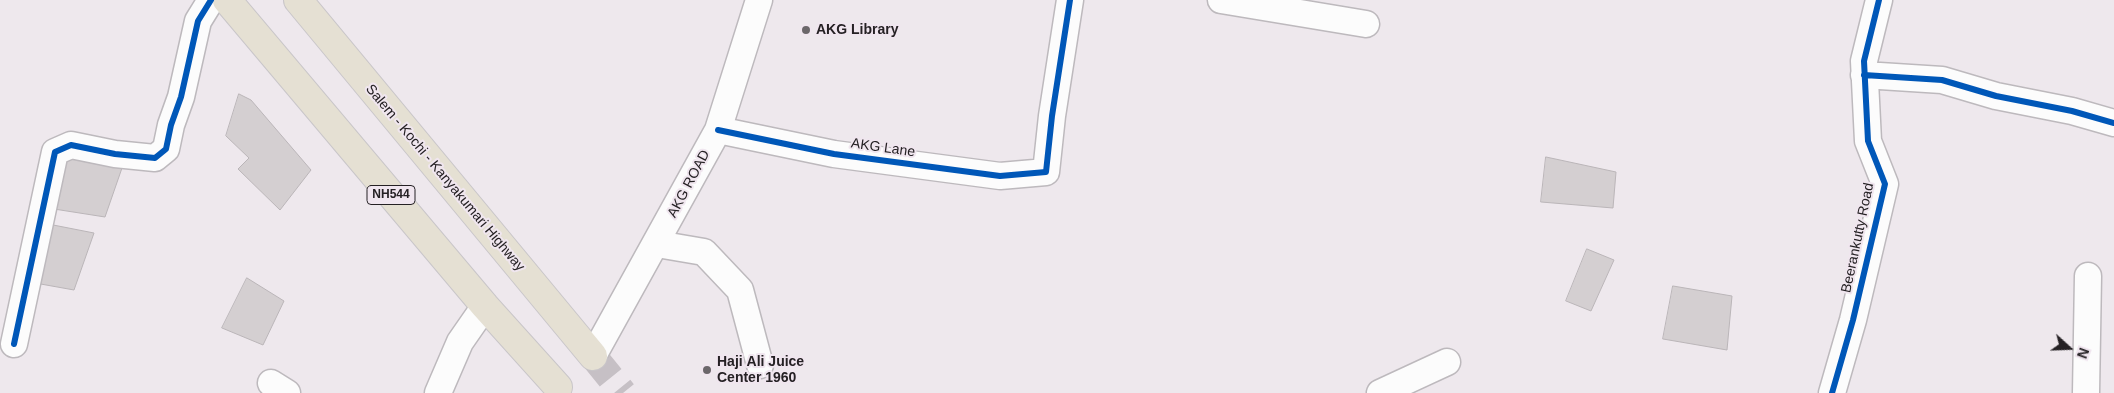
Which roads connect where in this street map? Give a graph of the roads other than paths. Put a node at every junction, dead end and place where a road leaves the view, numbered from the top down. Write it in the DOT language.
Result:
graph roads {
  1 [pos="210,0"];
  2 [pos="227,0"];
  3 [pos="298,0"];
  4 [pos="759,0"];
  5 [pos="1070,0"];
  6 [pos="1221,0"];
  7 [pos="1879,0"];
  8 [pos="1366,24"];
  9 [pos="1864,75"];
  10 [pos="2114,123"];
  11 [pos="718,130"];
  12 [pos="657,244"];
  13 [pos="2088,276"];
  14 [pos="485,306"];
  15 [pos="14,344"];
  16 [pos="593,356"];
  17 [pos="1447,362"];
  18 [pos="760,365"];
  19 [pos="558,387"];
  20 [pos="438,393"];
  21 [pos="1380,393"];
  22 [pos="1832,393"];
  23 [pos="2086,393"];
  1 -- 15 [label="street"];
  2 -- 14 [label="highway, NH544"];
  3 -- 16 [label="highway, Salem - Kochi - Kanyakumari Highway"];
  4 -- 11 [label="street, AKG ROAD"];
  5 -- 11 [label="street, AKG Lane"];
  6 -- 8 [label="street"];
  7 -- 9 [label="street, Beerankutty Road"];
  9 -- 10 [label="street"];
  9 -- 22 [label="street, Beerankutty Road"];
  11 -- 12 [label="street, AKG ROAD"];
  12 -- 16 [label="street, AKG ROAD"];
  12 -- 18 [label="street"];
  13 -- 23 [label="street"];
  14 -- 19 [label="highway, NH544"];
  14 -- 20 [label="street"];
  17 -- 21 [label="street"];
}
